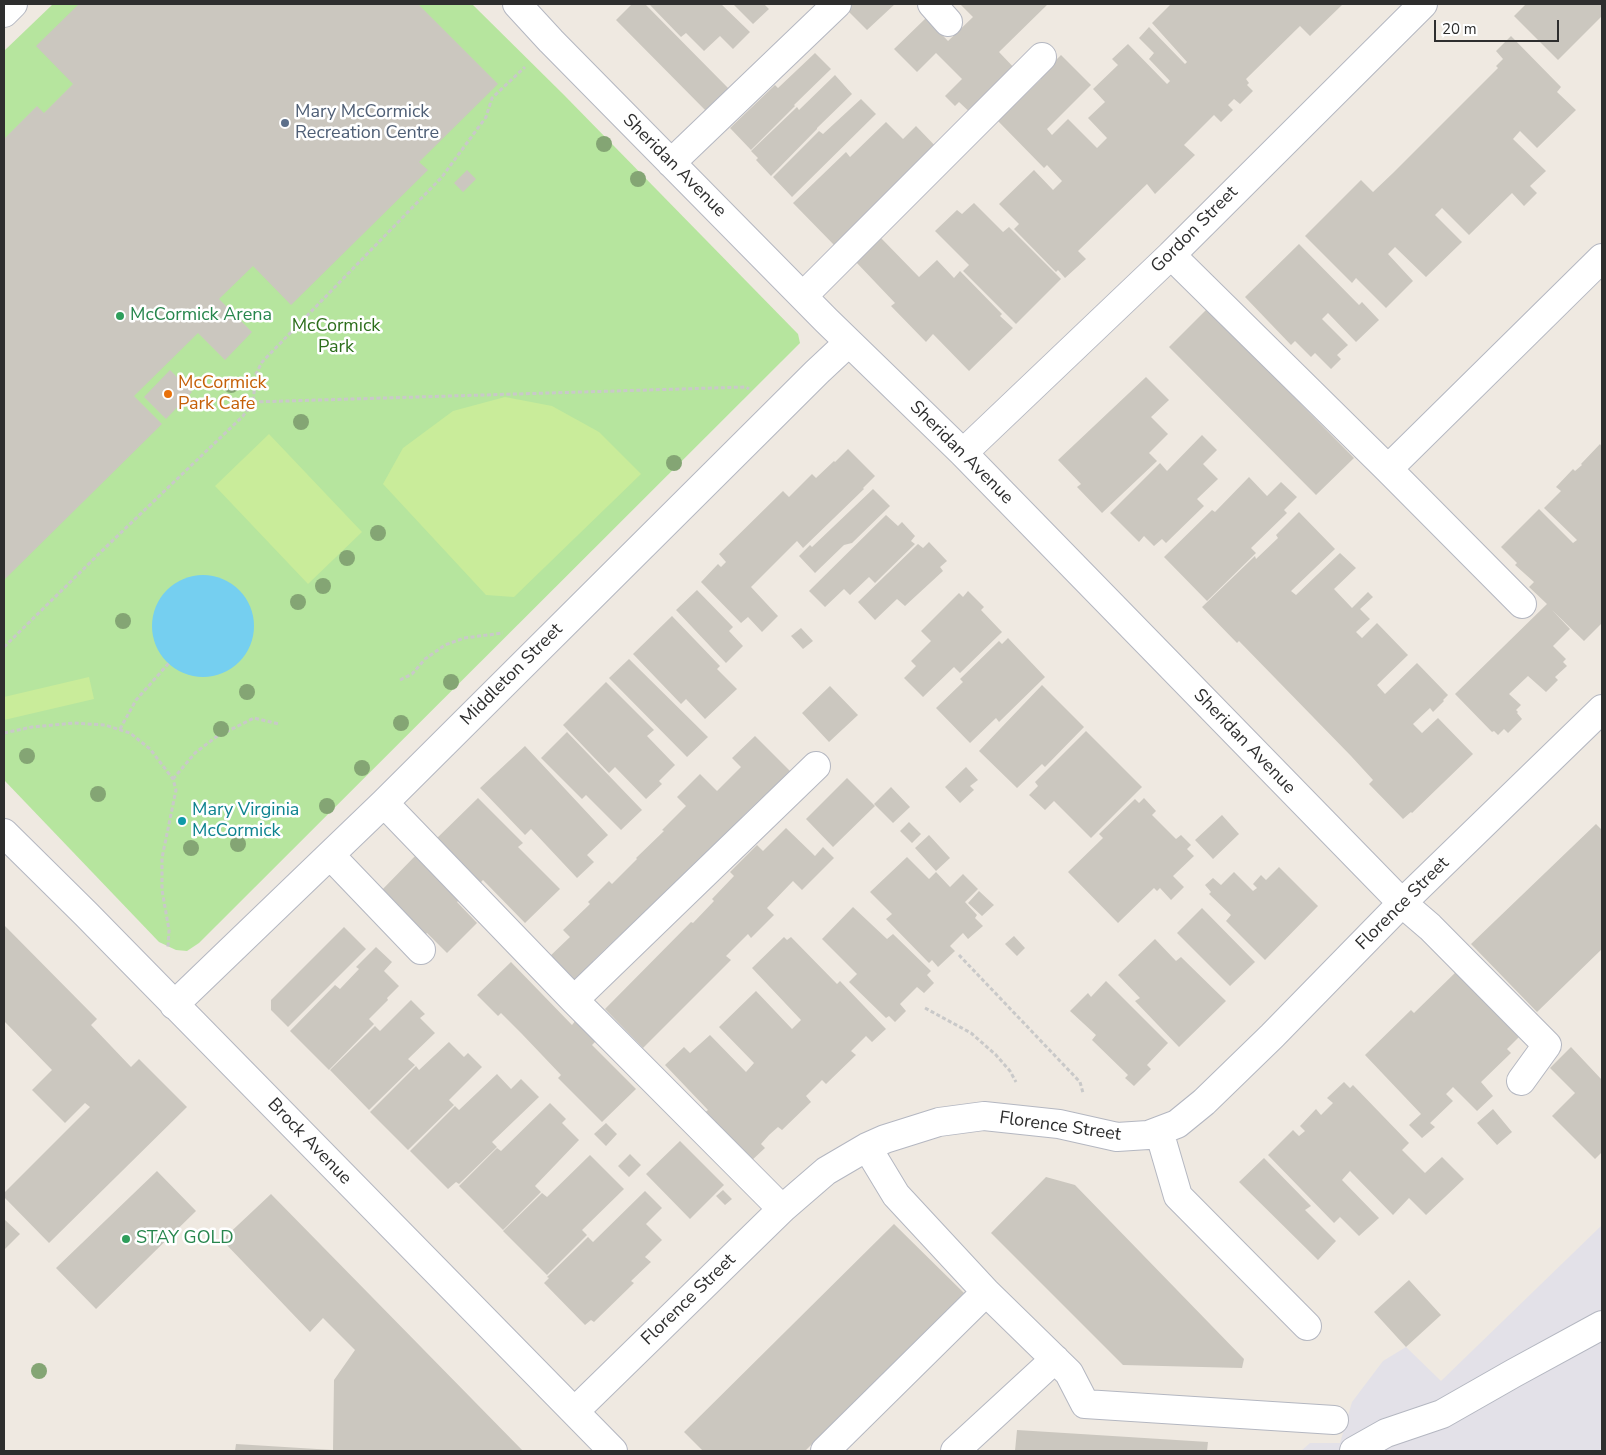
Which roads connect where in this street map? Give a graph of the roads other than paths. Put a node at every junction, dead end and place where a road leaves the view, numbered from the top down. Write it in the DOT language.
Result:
graph roads {
  1 [pos="13,4"];
  2 [pos="837,4"];
  3 [pos="1423,4"];
  4 [pos="526,7"];
  5 [pos="4,13"];
  6 [pos="1042,57"];
  7 [pos="671,163"];
  8 [pos="1171,255"];
  9 [pos="1602,258"];
  10 [pos="802,296"];
  11 [pos="848,343"];
  12 [pos="963,453"];
  13 [pos="1388,469"];
  14 [pos="1522,604"];
  15 [pos="1602,709"];
  16 [pos="816,766"];
  17 [pos="384,803"];
  18 [pos="6,841"];
  19 [pos="330,855"];
  20 [pos="1402,904"];
  21 [pos="421,950"];
  22 [pos="574,1000"];
  23 [pos="174,1004"];
  24 [pos="1521,1081"];
  25 [pos="1159,1131"];
  26 [pos="867,1146"];
  27 [pos="782,1209"];
  28 [pos="986,1292"];
  29 [pos="1602,1325"];
  30 [pos="1307,1326"];
  31 [pos="1055,1360"];
  32 [pos="574,1411"];
  33 [pos="1334,1420"];
  34 [pos="614,1451"];
  35 [pos="825,1451"];
  36 [pos="955,1451"];
  37 [pos="1354,1451"];
  1 -- 5 [label="street"];
  2 -- 7 [label="street"];
  3 -- 8 [label="street, Gordon Street"];
  4 -- 7 [label="street, Sheridan Avenue"];
  6 -- 10 [label="street"];
  7 -- 10 [label="street, Sheridan Avenue"];
  8 -- 12 [label="street, Gordon Street"];
  8 -- 13 [label="street"];
  9 -- 13 [label="street"];
  10 -- 11 [label="street, Sheridan Avenue"];
  11 -- 12 [label="street, Sheridan Avenue"];
  11 -- 17 [label="street, Middleton Street"];
  12 -- 20 [label="street, Sheridan Avenue"];
  13 -- 14 [label="street"];
  15 -- 20 [label="street, Florence Street"];
  16 -- 22 [label="street"];
  17 -- 19 [label="street, Middleton Street"];
  17 -- 22 [label="street"];
  18 -- 23 [label="street, Brock Avenue"];
  19 -- 21 [label="street"];
  19 -- 23 [label="street, Middleton Street"];
  20 -- 24 [label="street, Sheridan Avenue"];
  20 -- 25 [label="street, Florence Street"];
  22 -- 27 [label="street"];
  23 -- 32 [label="street, Brock Avenue"];
  25 -- 26 [label="street, Florence Street"];
  25 -- 30 [label="street"];
  26 -- 27 [label="street, Florence Street"];
  26 -- 28 [label="street"];
  27 -- 32 [label="street, Florence Street"];
  28 -- 31 [label="street"];
  28 -- 35 [label="street"];
  29 -- 37 [label="street"];
  31 -- 33 [label="street"];
  31 -- 36 [label="street"];
  32 -- 34 [label="street, Brock Avenue"];
}
